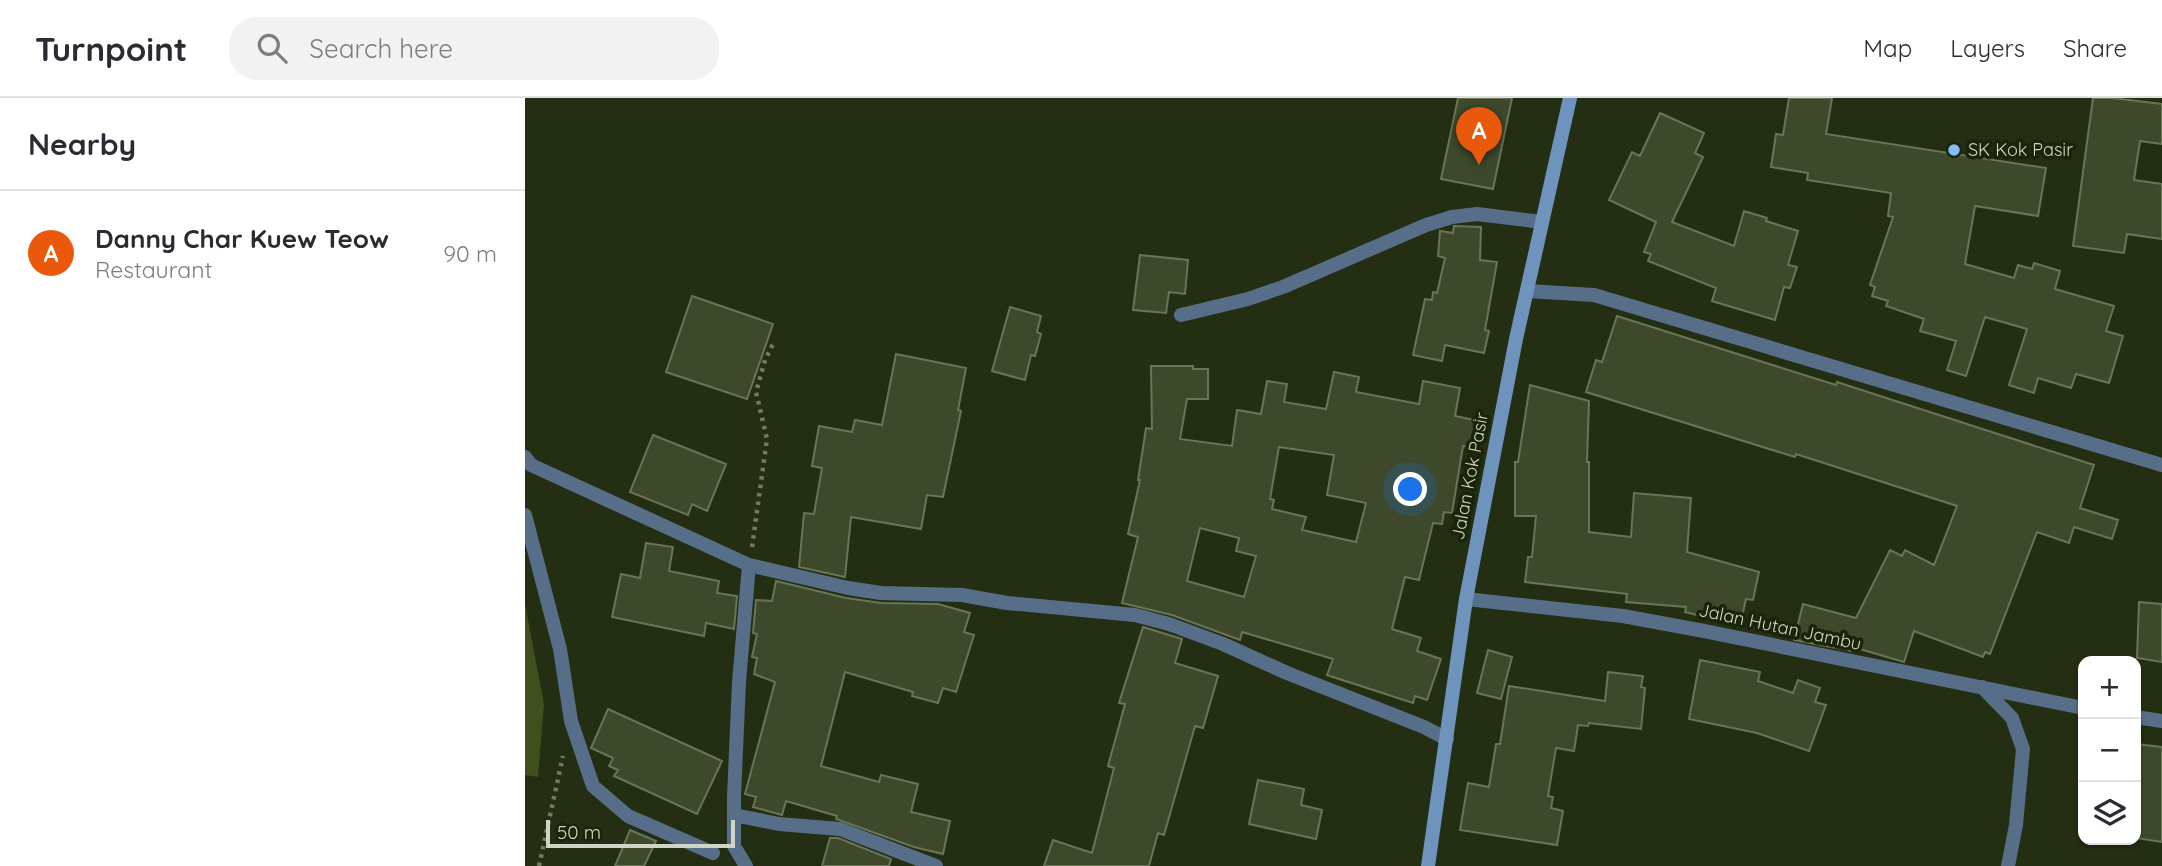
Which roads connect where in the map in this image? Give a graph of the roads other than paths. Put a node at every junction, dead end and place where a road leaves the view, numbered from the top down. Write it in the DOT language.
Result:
graph roads {
  1 [pos="1570,98"];
  2 [pos="1542,222"];
  3 [pos="1527,291"];
  4 [pos="1181,315"];
  5 [pos="527,464"];
  6 [pos="2162,465"];
  7 [pos="525,515"];
  8 [pos="750,565"];
  9 [pos="1466,599"];
  10 [pos="1981,686"];
  11 [pos="2078,707"];
  12 [pos="2141,718"];
  13 [pos="2162,721"];
  14 [pos="1447,739"];
  15 [pos="734,815"];
  16 [pos="713,853"];
  17 [pos="746,866"];
  18 [pos="936,866"];
  19 [pos="1428,866"];
  20 [pos="2008,866"];
  1 -- 2 [label="street, Jalan Kok Pasir"];
  2 -- 3 [label="street, Jalan Kok Pasir"];
  2 -- 4 [label="street"];
  3 -- 6 [label="street"];
  3 -- 9 [label="street, Jalan Kok Pasir"];
  5 -- 8 [label="street"];
  7 -- 16 [label="street"];
  8 -- 14 [label="street"];
  8 -- 15 [label="street"];
  9 -- 10 [label="street, Jalan Hutan Jambu"];
  9 -- 14 [label="street, Jalan Kok Pasir"];
  10 -- 11 [label="street, Jalan Hutan Jambu"];
  10 -- 20 [label="street"];
  12 -- 13 [label="street"];
  14 -- 19 [label="street, Jalan Kok Pasir"];
  15 -- 17 [label="street"];
  15 -- 18 [label="street"];
}
